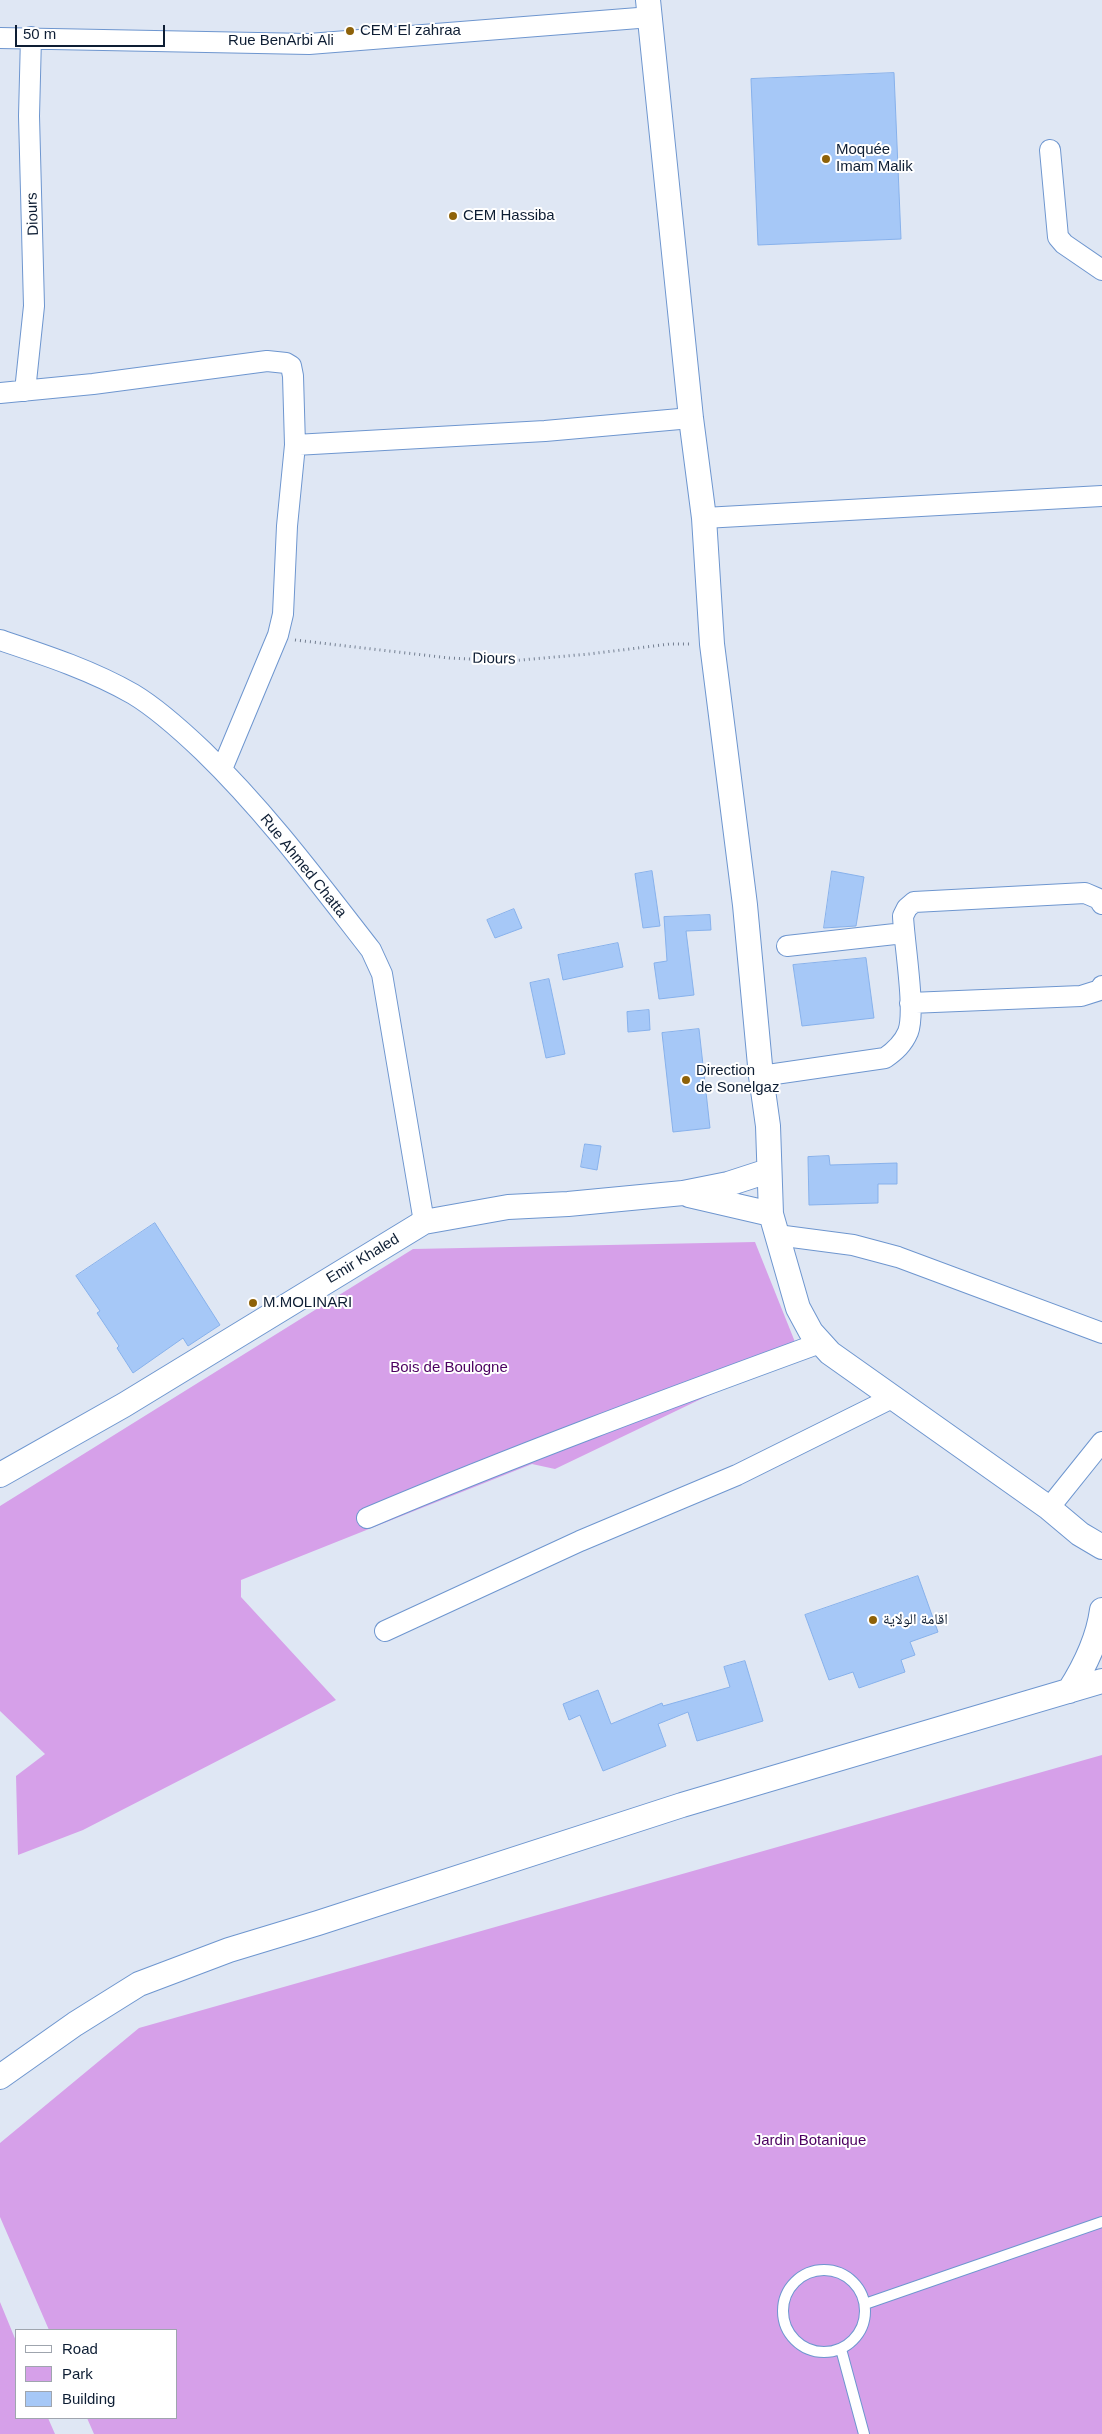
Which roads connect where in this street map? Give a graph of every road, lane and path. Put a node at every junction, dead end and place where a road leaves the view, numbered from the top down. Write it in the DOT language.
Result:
graph roads {
  1 [pos="650,9"];
  2 [pos="31,37"];
  3 [pos="0,38"];
  4 [pos="1050,150"];
  5 [pos="1102,270"];
  6 [pos="25,391"];
  7 [pos="0,393"];
  8 [pos="691,418"];
  9 [pos="295,445"];
  10 [pos="1102,496"];
  11 [pos="704,518"];
  12 [pos="278,635"];
  13 [pos="0,640"];
  14 [pos="712,644"];
  15 [pos="222,770"];
  16 [pos="1102,904"];
  17 [pos="904,934"];
  18 [pos="788,946"];
  19 [pos="1102,986"];
  20 [pos="910,1003"];
  21 [pos="761,1076"];
  22 [pos="768,1171"];
  23 [pos="683,1193"];
  24 [pos="424,1222"];
  25 [pos="774,1225"];
  26 [pos="1102,1333"];
  27 [pos="820,1343"];
  28 [pos="892,1398"];
  29 [pos="1102,1442"];
  30 [pos="0,1475"];
  31 [pos="1049,1508"];
  32 [pos="367,1518"];
  33 [pos="1080,1534"];
  34 [pos="1102,1547"];
  35 [pos="1102,1566"];
  36 [pos="1102,1610"];
  37 [pos="384,1631"];
  38 [pos="1102,1681"];
  39 [pos="1070,1691"];
  40 [pos="0,2077"];
  41 [pos="1102,2222"];
  42 [pos="865,2304"];
  43 [pos="840,2349"];
  44 [pos="864,2434"];
  1 -- 2 [label="street, Rue BenArbi Ali"];
  1 -- 8 [label="street"];
  2 -- 3 [label="street, Rue BenArbi Ali"];
  2 -- 6 [label="street, Diours"];
  4 -- 5 [label="street"];
  6 -- 7 [label="street"];
  6 -- 9 [label="street"];
  8 -- 9 [label="street"];
  8 -- 11 [label="street"];
  9 -- 12 [label="street"];
  10 -- 11 [label="street"];
  11 -- 14 [label="street"];
  12 -- 14 [label="path, Diours"];
  12 -- 15 [label="street"];
  13 -- 15 [label="street, Rue Ahmed Chatta"];
  14 -- 21 [label="street"];
  15 -- 24 [label="street, Rue Ahmed Chatta"];
  16 -- 17 [label="street"];
  17 -- 18 [label="street"];
  17 -- 20 [label="street"];
  19 -- 20 [label="street"];
  20 -- 21 [label="street"];
  21 -- 22 [label="street"];
  22 -- 23 [label="street"];
  22 -- 25 [label="street"];
  23 -- 24 [label="street, Emir Khaled"];
  23 -- 25 [label="street"];
  24 -- 30 [label="street, Emir Khaled"];
  25 -- 26 [label="street"];
  25 -- 27 [label="street"];
  27 -- 28 [label="street"];
  27 -- 32 [label="street"];
  28 -- 31 [label="street"];
  28 -- 37 [label="street"];
  29 -- 31 [label="street"];
  31 -- 33 [label="street"];
  33 -- 34 [label="street"];
  33 -- 35 [label="street"];
  36 -- 39 [label="street"];
  38 -- 39 [label="street"];
  39 -- 40 [label="street"];
  41 -- 42 [label="lane"];
  42 -- 43 [label="lane"];
  42 -- 43 [label="lane"];
  43 -- 44 [label="lane"];
}
